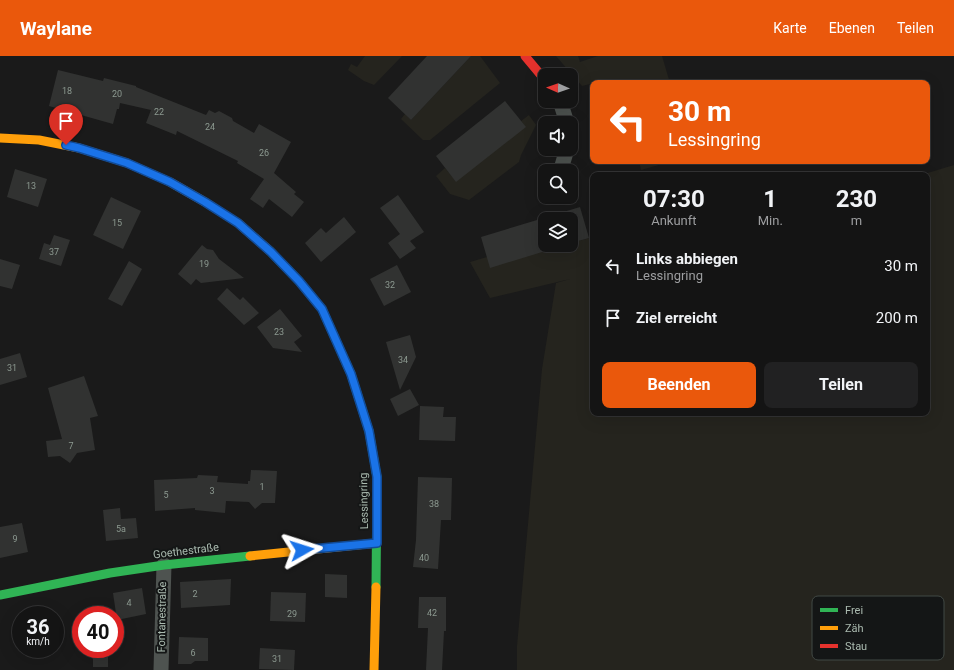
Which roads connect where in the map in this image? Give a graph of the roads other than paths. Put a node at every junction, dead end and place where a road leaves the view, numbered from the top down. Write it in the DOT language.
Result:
graph roads {
  1 [pos="524,56"];
  2 [pos="538,72"];
  3 [pos="0,138"];
  4 [pos="377,543"];
  5 [pos="164,565"];
  6 [pos="0,595"];
  7 [pos="161,670"];
  8 [pos="374,670"];
  1 -- 2 [label="street"];
  3 -- 4 [label="street, Lessingring"];
  4 -- 5 [label="street, Goethestraße"];
  4 -- 8 [label="street, Lessingring"];
  5 -- 6 [label="street, Goethestraße"];
  5 -- 7 [label="street, Fontanestraße"];
}
